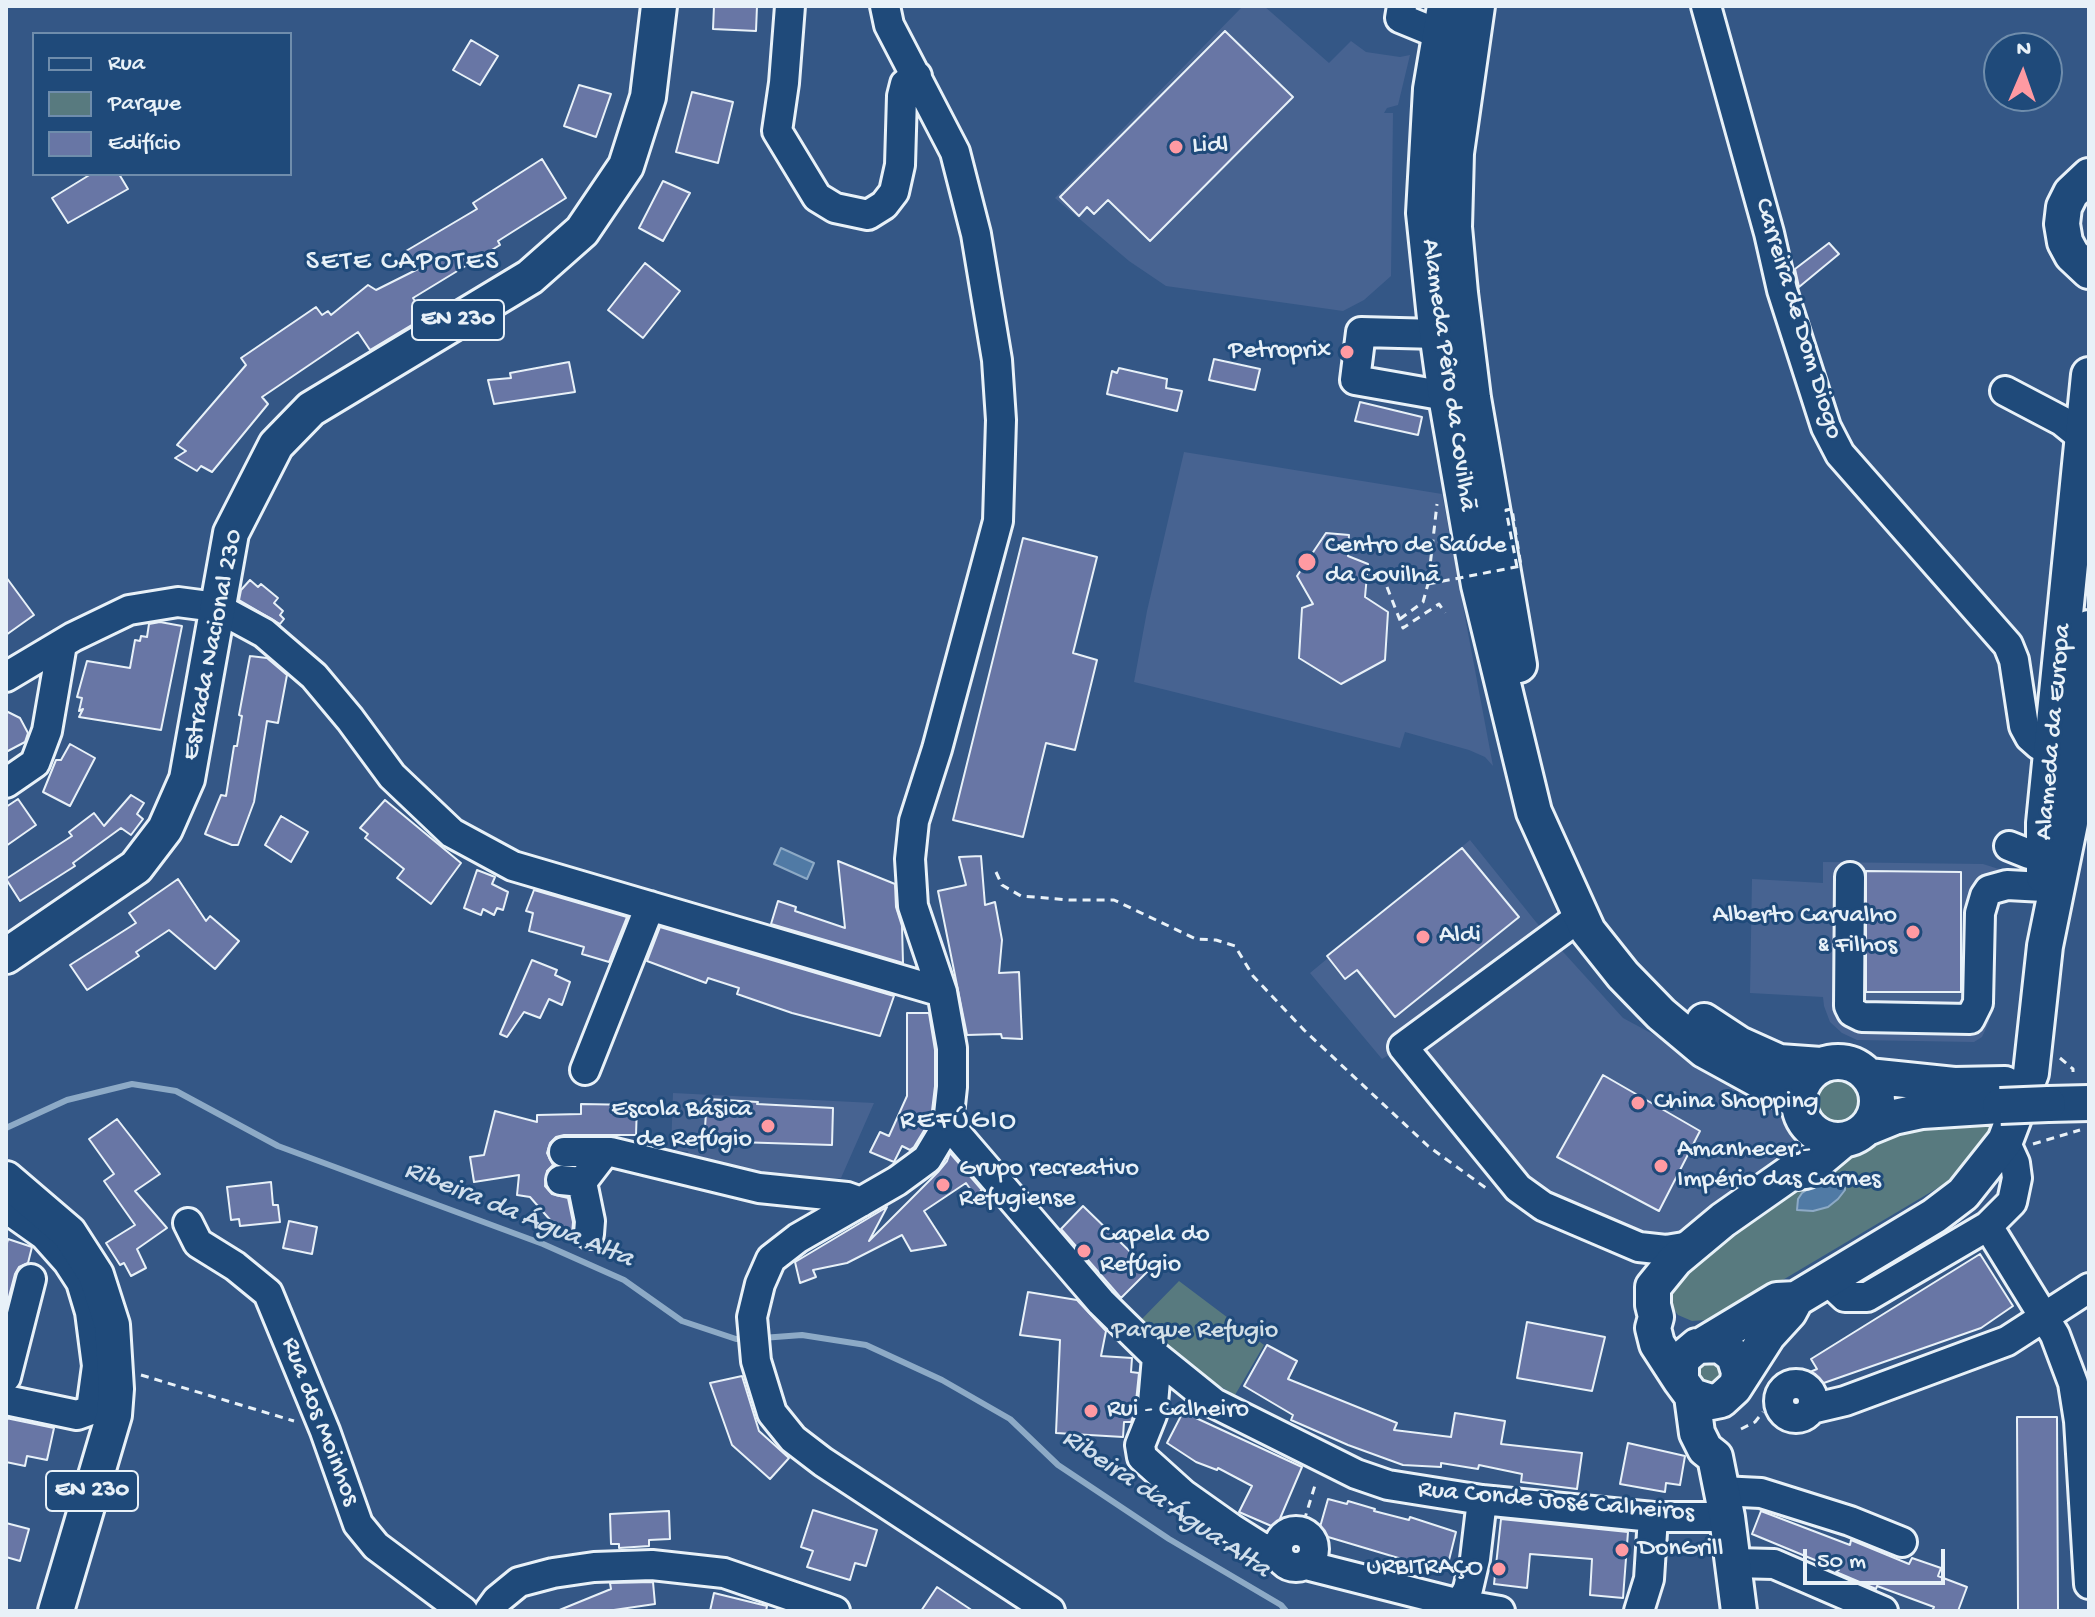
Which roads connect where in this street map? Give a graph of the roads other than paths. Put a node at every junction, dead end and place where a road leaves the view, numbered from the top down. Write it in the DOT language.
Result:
graph roads {
  1 [pos="659,6"];
  2 [pos="790,6"];
  3 [pos="885,6"];
  4 [pos="1402,6"];
  5 [pos="1477,6"];
  6 [pos="1706,6"];
  7 [pos="1442,20"];
  8 [pos="917,76"];
  9 [pos="2089,176"];
  10 [pos="2087,274"];
  11 [pos="1437,334"];
  12 [pos="2089,375"];
  13 [pos="2088,386"];
  14 [pos="1446,396"];
  15 [pos="2083,438"];
  16 [pos="216,607"];
  17 [pos="2089,628"];
  18 [pos="62,644"];
  19 [pos="6,677"];
  20 [pos="2052,749"];
  21 [pos="6,783"];
  22 [pos="2009,846"];
  23 [pos="2044,870"];
  24 [pos="1850,877"];
  25 [pos="650,906"];
  26 [pos="1581,916"];
  27 [pos="2045,946"];
  28 [pos="6,956"];
  29 [pos="942,992"];
  30 [pos="1821,1065"];
  31 [pos="585,1070"];
  32 [pos="1868,1076"];
  33 [pos="2089,1083"];
  34 [pos="2049,1094"];
  35 [pos="2002,1095"];
  36 [pos="2089,1103"];
  37 [pos="1801,1110"];
  38 [pos="948,1124"];
  39 [pos="1855,1134"];
  40 [pos="2018,1143"];
  41 [pos="564,1152"];
  42 [pos="605,1152"];
  43 [pos="1790,1173"];
  44 [pos="6,1179"];
  45 [pos="861,1202"];
  46 [pos="6,1208"];
  47 [pos="188,1223"];
  48 [pos="1988,1226"];
  49 [pos="589,1234"];
  50 [pos="1690,1246"];
  51 [pos="1639,1247"];
  52 [pos="31,1279"];
  53 [pos="1827,1280"];
  54 [pos="2089,1288"];
  55 [pos="1796,1299"];
  56 [pos="1655,1302"];
  57 [pos="2043,1318"];
  58 [pos="1700,1345"];
  59 [pos="1157,1357"];
  60 [pos="6,1377"];
  61 [pos="1733,1388"];
  62 [pos="1687,1389"];
  63 [pos="6,1400"];
  64 [pos="1811,1409"];
  65 [pos="1715,1457"];
  66 [pos="1482,1500"];
  67 [pos="1724,1504"];
  68 [pos="1652,1525"];
  69 [pos="1902,1542"];
  70 [pos="1734,1563"];
  71 [pos="2089,1584"];
  72 [pos="1460,1604"];
  73 [pos="56,1611"];
  74 [pos="463,1611"];
  75 [pos="489,1611"];
  76 [pos="835,1611"];
  77 [pos="1050,1611"];
  78 [pos="1500,1611"];
  79 [pos="1639,1611"];
  80 [pos="1662,1611"];
  81 [pos="1739,1611"];
  82 [pos="1883,1611"];
  1 -- 16 [label="main road, Estrada Nacional 230 / EN 230"];
  2 -- 8 [label="street"];
  3 -- 8 [label="street"];
  4 -- 7 [label="street"];
  5 -- 30 [label="main road, Alameda Pêro da Covilhã"];
  6 -- 20 [label="street, Carreira de Dom Diogo"];
  7 -- 11 [label="main road, Alameda Pêro da Covilhã"];
  8 -- 29 [label="street"];
  9 -- 10 [label="main road"];
  11 -- 14 [label="main road, Alameda Pêro da Covilhã"];
  11 -- 14 [label="street"];
  12 -- 13 [label="main road, Alameda da Europa"];
  13 -- 15 [label="main road, Alameda da Europa"];
  13 -- 15 [label="street"];
  14 -- 26 [label="main road, Alameda Pêro da Covilhã"];
  15 -- 20 [label="main road, Alameda da Europa"];
  16 -- 18 [label="street"];
  16 -- 25 [label="street"];
  16 -- 28 [label="main road, Estrada Nacional 230 / EN 230"];
  17 -- 27 [label="main road, Alameda da Europa"];
  18 -- 19 [label="street"];
  18 -- 21 [label="street"];
  20 -- 23 [label="main road, Alameda da Europa"];
  22 -- 23 [label="street"];
  23 -- 24 [label="street"];
  23 -- 27 [label="main road, Alameda da Europa"];
  25 -- 29 [label="street"];
  25 -- 31 [label="street"];
  26 -- 37 [label="main road, Alameda Pêro da Covilhã"];
  26 -- 51 [label="street"];
  27 -- 40 [label="main road, Alameda da Europa"];
  29 -- 38 [label="street"];
  30 -- 32 [label="main road, Alameda Pêro da Covilhã"];
  30 -- 37 [label="main road"];
  32 -- 35 [label="main road, Alameda Pêro da Covilhã"];
  32 -- 39 [label="main road"];
  33 -- 34 [label="main road, Alameda Pêro da Covilhã"];
  34 -- 35 [label="main road, Alameda Pêro da Covilhã"];
  34 -- 36 [label="main road, Alameda Pêro da Covilhã"];
  35 -- 39 [label="main road, Alameda Pêro da Covilhã"];
  37 -- 39 [label="main road, Alameda Pêro da Covilhã"];
  37 -- 43 [label="main road"];
  38 -- 45 [label="street"];
  38 -- 59 [label="street, Rua Conde José Calheiros"];
  39 -- 43 [label="main road"];
  40 -- 48 [label="street"];
  40 -- 53 [label="main road, Alameda da Europa"];
  41 -- 42 [label="street"];
  42 -- 45 [label="street"];
  42 -- 49 [label="street"];
  43 -- 50 [label="main road"];
  44 -- 73 [label="main road, EN 230"];
  45 -- 77 [label="street"];
  46 -- 63 [label="street"];
  47 -- 74 [label="street, Rua dos Moinhos"];
  48 -- 53 [label="street"];
  48 -- 57 [label="street"];
  50 -- 51 [label="street"];
  50 -- 56 [label="main road"];
  51 -- 56 [label="street"];
  52 -- 60 [label="street"];
  53 -- 55 [label="main road, Alameda da Europa"];
  54 -- 57 [label="street"];
  55 -- 58 [label="main road, Alameda da Europa"];
  55 -- 61 [label="main road, Alameda da Europa"];
  56 -- 58 [label="main road"];
  56 -- 62 [label="main road"];
  57 -- 64 [label="street"];
  57 -- 71 [label="street"];
  58 -- 61 [label="main road"];
  58 -- 62 [label="main road"];
  59 -- 66 [label="street, Rua Conde José Calheiros"];
  59 -- 72 [label="street"];
  61 -- 62 [label="main road"];
  61 -- 65 [label="main road"];
  62 -- 65 [label="main road"];
  65 -- 67 [label="main road"];
  66 -- 68 [label="street, Rua Conde José Calheiros"];
  66 -- 72 [label="street"];
  67 -- 68 [label="street, Rua Conde José Calheiros"];
  67 -- 69 [label="street, Rua Conde José Calheiros"];
  67 -- 70 [label="main road"];
  68 -- 79 [label="street"];
  68 -- 80 [label="street"];
  70 -- 81 [label="main road"];
  70 -- 82 [label="street"];
  72 -- 78 [label="street"];
  75 -- 76 [label="street"];
}
